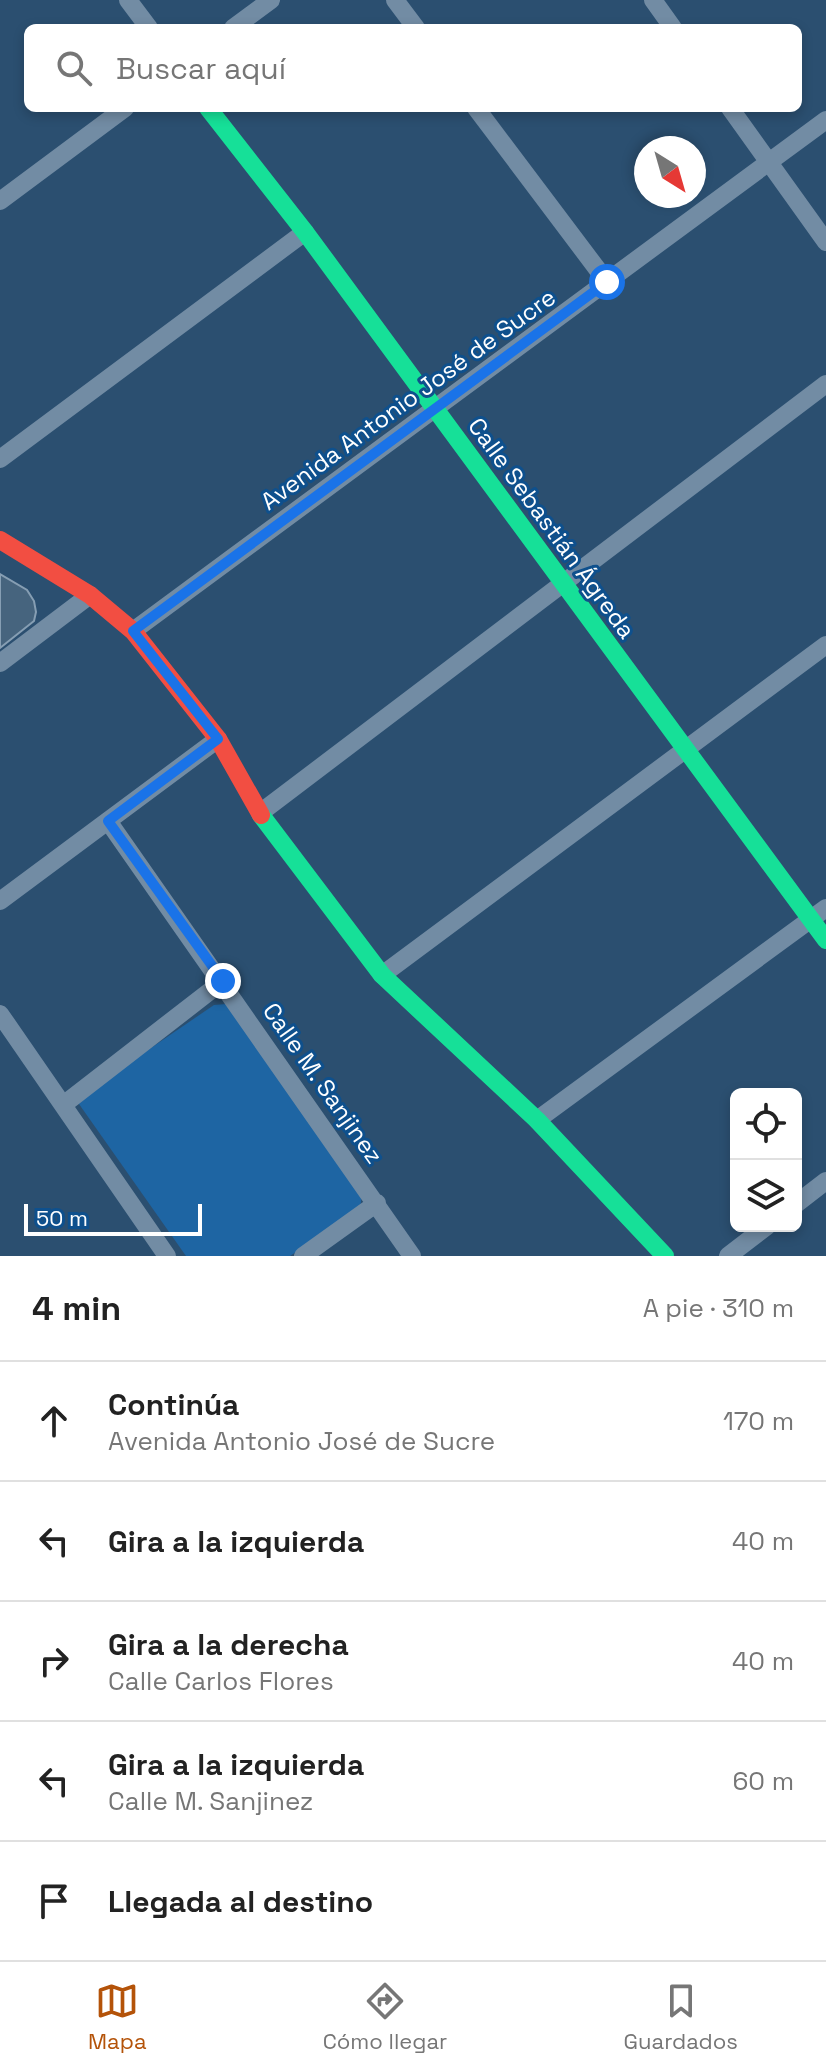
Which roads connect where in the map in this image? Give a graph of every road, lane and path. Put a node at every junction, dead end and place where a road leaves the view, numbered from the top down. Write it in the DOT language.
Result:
graph roads {
  1 [pos="128,0"];
  2 [pos="271,0"];
  3 [pos="395,0"];
  4 [pos="653,0"];
  5 [pos="146,24"];
  6 [pos="238,24"];
  7 [pos="413,24"];
  8 [pos="670,24"];
  9 [pos="119,112"];
  10 [pos="211,112"];
  11 [pos="479,112"];
  12 [pos="733,112"];
  13 [pos="826,120"];
  14 [pos="767,161"];
  15 [pos="2,194"];
  16 [pos="305,232"];
  17 [pos="826,242"];
  18 [pos="607,282"];
  19 [pos="826,384"];
  20 [pos="436,410"];
  21 [pos="0,459"];
  22 [pos="0,540"];
  23 [pos="563,581"];
  24 [pos="90,595"];
  25 [pos="133,631"];
  26 [pos="826,645"];
  27 [pos="0,663"];
  28 [pos="218,739"];
  29 [pos="685,751"];
  30 [pos="260,813"];
  31 [pos="108,821"];
  32 [pos="0,901"];
  33 [pos="818,914"];
  34 [pos="826,940"];
  35 [pos="382,975"];
  36 [pos="223,981"];
  37 [pos="0,1014"];
  38 [pos="63,1105"];
  39 [pos="537,1120"];
  40 [pos="826,1181"];
  41 [pos="802,1199"];
  42 [pos="377,1203"];
  43 [pos="759,1232"];
  44 [pos="167,1256"];
  45 [pos="303,1256"];
  46 [pos="412,1256"];
  47 [pos="665,1256"];
  48 [pos="728,1256"];
  1 -- 5 [label="street"];
  2 -- 6 [label="street"];
  3 -- 7 [label="street"];
  4 -- 8 [label="street"];
  9 -- 15 [label="street"];
  10 -- 16 [label="street, Calle Sebastián Ágreda"];
  11 -- 18 [label="street"];
  12 -- 14 [label="street"];
  13 -- 14 [label="street, Avenida Antonio José de Sucre"];
  14 -- 17 [label="street"];
  14 -- 18 [label="street, Avenida Antonio José de Sucre"];
  16 -- 20 [label="street, Calle Sebastián Ágreda"];
  16 -- 21 [label="street"];
  18 -- 20 [label="street, Avenida Antonio José de Sucre"];
  19 -- 23 [label="street"];
  20 -- 23 [label="street, Calle Sebastián Ágreda"];
  20 -- 25 [label="street, Avenida Antonio José de Sucre"];
  22 -- 24 [label="street"];
  23 -- 29 [label="street, Calle Sebastián Ágreda"];
  23 -- 30 [label="street"];
  24 -- 25 [label="street"];
  24 -- 27 [label="street"];
  25 -- 28 [label="street"];
  26 -- 29 [label="street"];
  28 -- 30 [label="street"];
  28 -- 31 [label="street"];
  29 -- 33 [label="street, Calle Sebastián Ágreda"];
  29 -- 35 [label="street"];
  30 -- 35 [label="street"];
  31 -- 32 [label="street"];
  31 -- 36 [label="street, Calle M. Sanjinez"];
  33 -- 34 [label="street, Calle Sebastián Ágreda"];
  33 -- 39 [label="street"];
  35 -- 39 [label="street"];
  36 -- 38 [label="street"];
  36 -- 42 [label="street, Calle M. Sanjinez"];
  37 -- 38 [label="street"];
  38 -- 44 [label="street"];
  39 -- 47 [label="street"];
  40 -- 41 [label="street"];
  42 -- 45 [label="street"];
  42 -- 46 [label="street, Calle M. Sanjinez"];
  43 -- 48 [label="street"];
}
